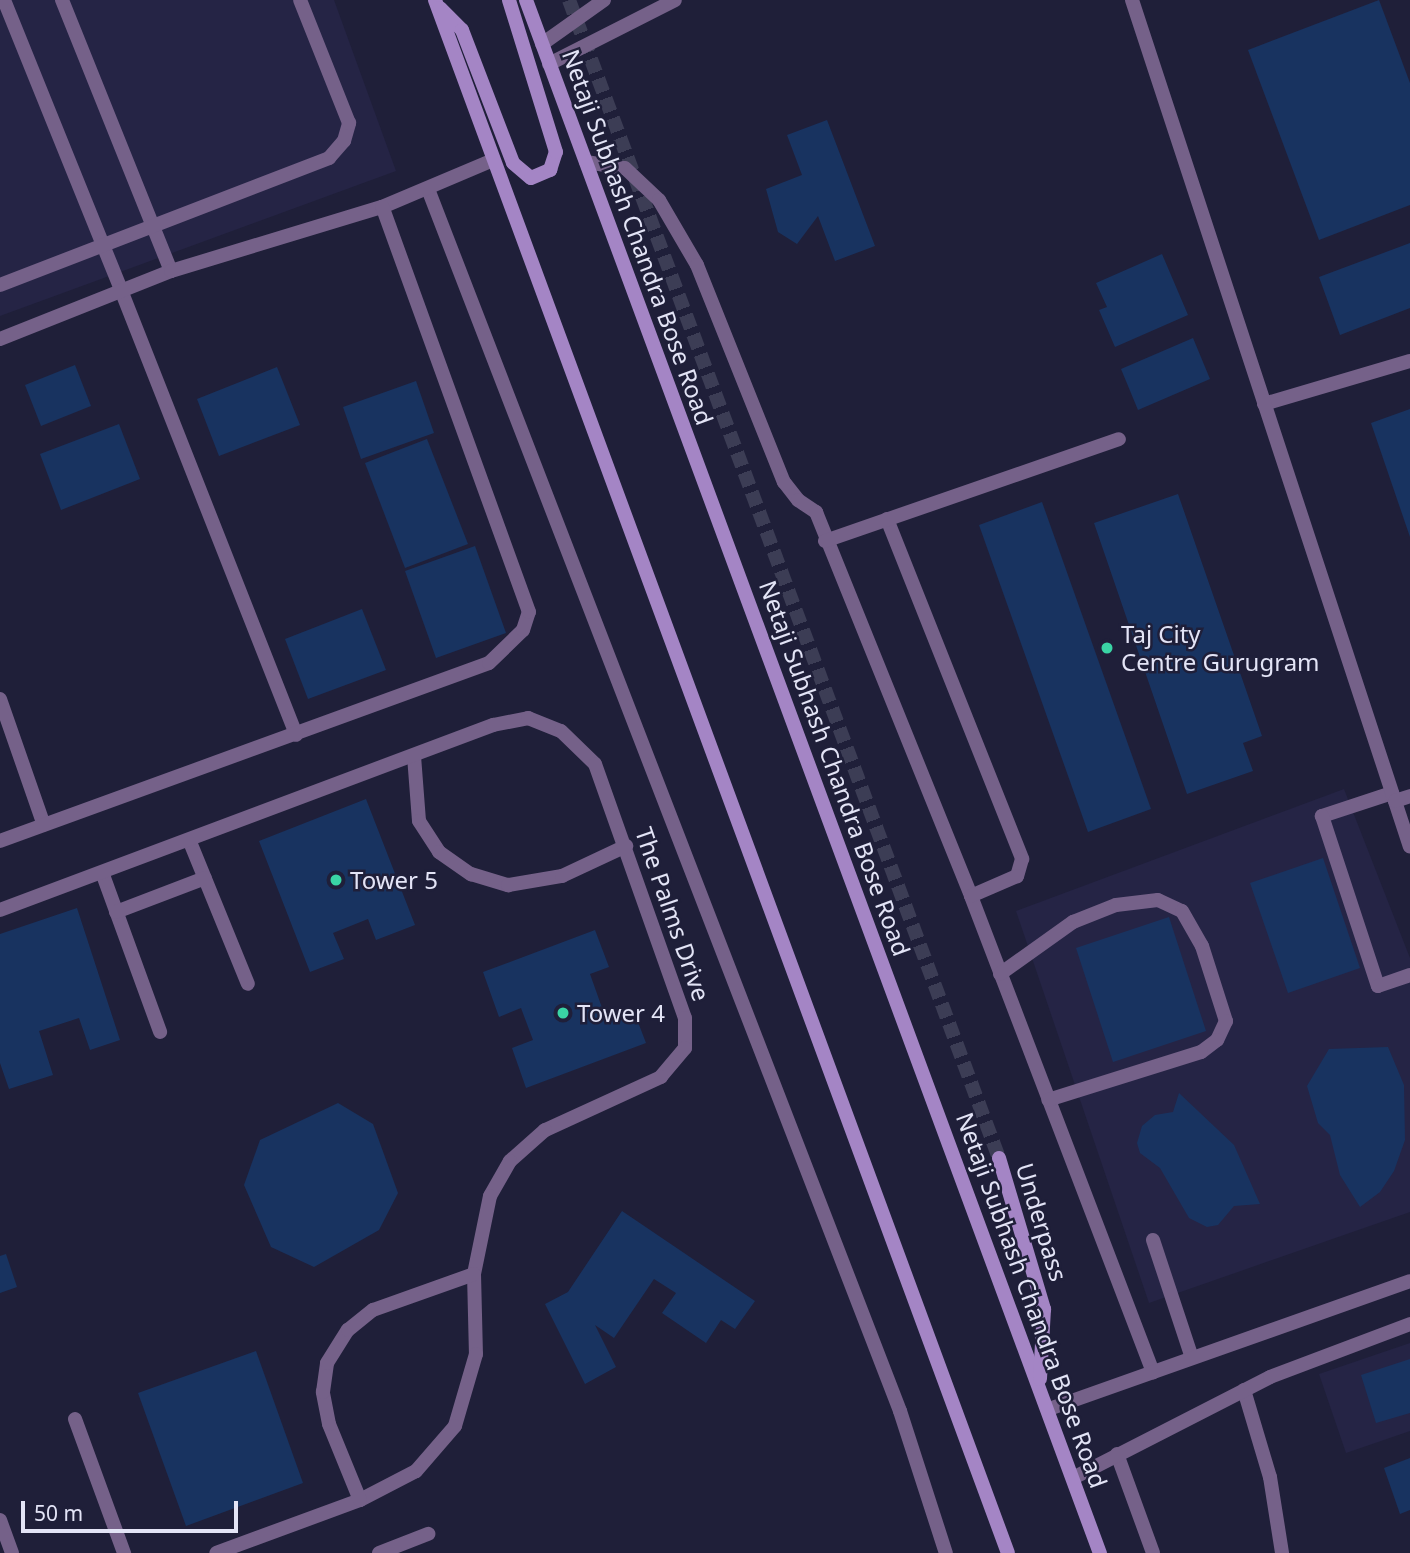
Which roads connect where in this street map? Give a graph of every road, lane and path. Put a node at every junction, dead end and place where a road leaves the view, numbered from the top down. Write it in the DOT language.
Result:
graph roads {
  1 [pos="4,0"];
  2 [pos="62,0"];
  3 [pos="300,0"];
  4 [pos="509,0"];
  5 [pos="526,0"];
  6 [pos="604,0"];
  7 [pos="675,0"];
  8 [pos="1132,0"];
  9 [pos="436,3"];
  10 [pos="542,44"];
  11 [pos="550,64"];
  12 [pos="493,160"];
  13 [pos="586,162"];
  14 [pos="428,190"];
  15 [pos="382,207"];
  16 [pos="151,225"];
  17 [pos="100,243"];
  18 [pos="171,271"];
  19 [pos="0,285"];
  20 [pos="121,290"];
  21 [pos="0,338"];
  22 [pos="1410,361"];
  23 [pos="1264,404"];
  24 [pos="1119,439"];
  25 [pos="887,519"];
  26 [pos="824,541"];
  27 [pos="0,699"];
  28 [pos="296,735"];
  29 [pos="414,756"];
  30 [pos="1410,796"];
  31 [pos="1393,797"];
  32 [pos="44,825"];
  33 [pos="0,841"];
  34 [pos="190,842"];
  35 [pos="626,846"];
  36 [pos="1410,847"];
  37 [pos="103,875"];
  38 [pos="205,878"];
  39 [pos="971,896"];
  40 [pos="0,910"];
  41 [pos="116,912"];
  42 [pos="1000,974"];
  43 [pos="1410,975"];
  44 [pos="248,984"];
  45 [pos="160,1032"];
  46 [pos="1048,1100"];
  47 [pos="999,1158"];
  48 [pos="1153,1240"];
  49 [pos="474,1274"];
  50 [pos="1410,1281"];
  51 [pos="1410,1324"];
  52 [pos="1192,1358"];
  53 [pos="1153,1372"];
  54 [pos="1039,1384"];
  55 [pos="1244,1390"];
  56 [pos="1049,1409"];
  57 [pos="75,1419"];
  58 [pos="1117,1454"];
  59 [pos="1073,1478"];
  60 [pos="360,1500"];
  61 [pos="0,1520"];
  62 [pos="428,1534"];
  63 [pos="12,1553"];
  64 [pos="124,1553"];
  65 [pos="216,1553"];
  66 [pos="379,1553"];
  67 [pos="946,1553"];
  68 [pos="1008,1553"];
  69 [pos="1100,1553"];
  70 [pos="1153,1553"];
  71 [pos="1282,1553"];
  1 -- 17 [label="street"];
  2 -- 16 [label="street"];
  3 -- 16 [label="street"];
  4 -- 9 [label="main road"];
  5 -- 10 [label="main road, Netaji Subhash Chandra Bose Road"];
  6 -- 10 [label="street"];
  7 -- 11 [label="street"];
  8 -- 23 [label="street"];
  9 -- 12 [label="main road"];
  10 -- 11 [label="main road, Netaji Subhash Chandra Bose Road"];
  11 -- 13 [label="main road, Netaji Subhash Chandra Bose Road"];
  12 -- 14 [label="street"];
  12 -- 68 [label="main road"];
  13 -- 26 [label="street"];
  13 -- 54 [label="main road, Netaji Subhash Chandra Bose Road"];
  14 -- 15 [label="street"];
  14 -- 67 [label="street"];
  15 -- 18 [label="street"];
  15 -- 28 [label="street"];
  16 -- 17 [label="street"];
  16 -- 18 [label="street"];
  17 -- 19 [label="street"];
  17 -- 20 [label="street"];
  18 -- 20 [label="street"];
  20 -- 21 [label="street"];
  20 -- 28 [label="street"];
  22 -- 23 [label="street"];
  23 -- 31 [label="street"];
  24 -- 25 [label="street"];
  25 -- 26 [label="street"];
  25 -- 39 [label="street"];
  26 -- 39 [label="street"];
  27 -- 32 [label="street"];
  28 -- 32 [label="street"];
  29 -- 34 [label="street, The Palms Drive"];
  29 -- 35 [label="street, The Palms Drive"];
  29 -- 35 [label="street"];
  30 -- 31 [label="street"];
  31 -- 36 [label="street"];
  31 -- 43 [label="street"];
  32 -- 33 [label="street"];
  34 -- 37 [label="street, The Palms Drive"];
  34 -- 38 [label="street"];
  35 -- 49 [label="street, The Palms Drive"];
  37 -- 40 [label="street, The Palms Drive"];
  37 -- 41 [label="street"];
  38 -- 41 [label="street"];
  38 -- 44 [label="street"];
  39 -- 42 [label="street"];
  41 -- 45 [label="street"];
  42 -- 46 [label="street"];
  42 -- 46 [label="street"];
  46 -- 53 [label="street"];
  47 -- 54 [label="main road, Underpass"];
  48 -- 52 [label="street"];
  49 -- 60 [label="street, The Palms Drive"];
  49 -- 60 [label="street"];
  50 -- 52 [label="street"];
  51 -- 55 [label="street"];
  52 -- 53 [label="street"];
  53 -- 56 [label="street"];
  54 -- 56 [label="main road, Netaji Subhash Chandra Bose Road"];
  55 -- 58 [label="street"];
  55 -- 71 [label="street"];
  56 -- 59 [label="main road, Netaji Subhash Chandra Bose Road"];
  57 -- 64 [label="street"];
  58 -- 59 [label="street"];
  58 -- 70 [label="street"];
  59 -- 69 [label="main road, Netaji Subhash Chandra Bose Road"];
  60 -- 65 [label="street, The Palms Drive"];
  61 -- 63 [label="street"];
  62 -- 66 [label="street"];
}
